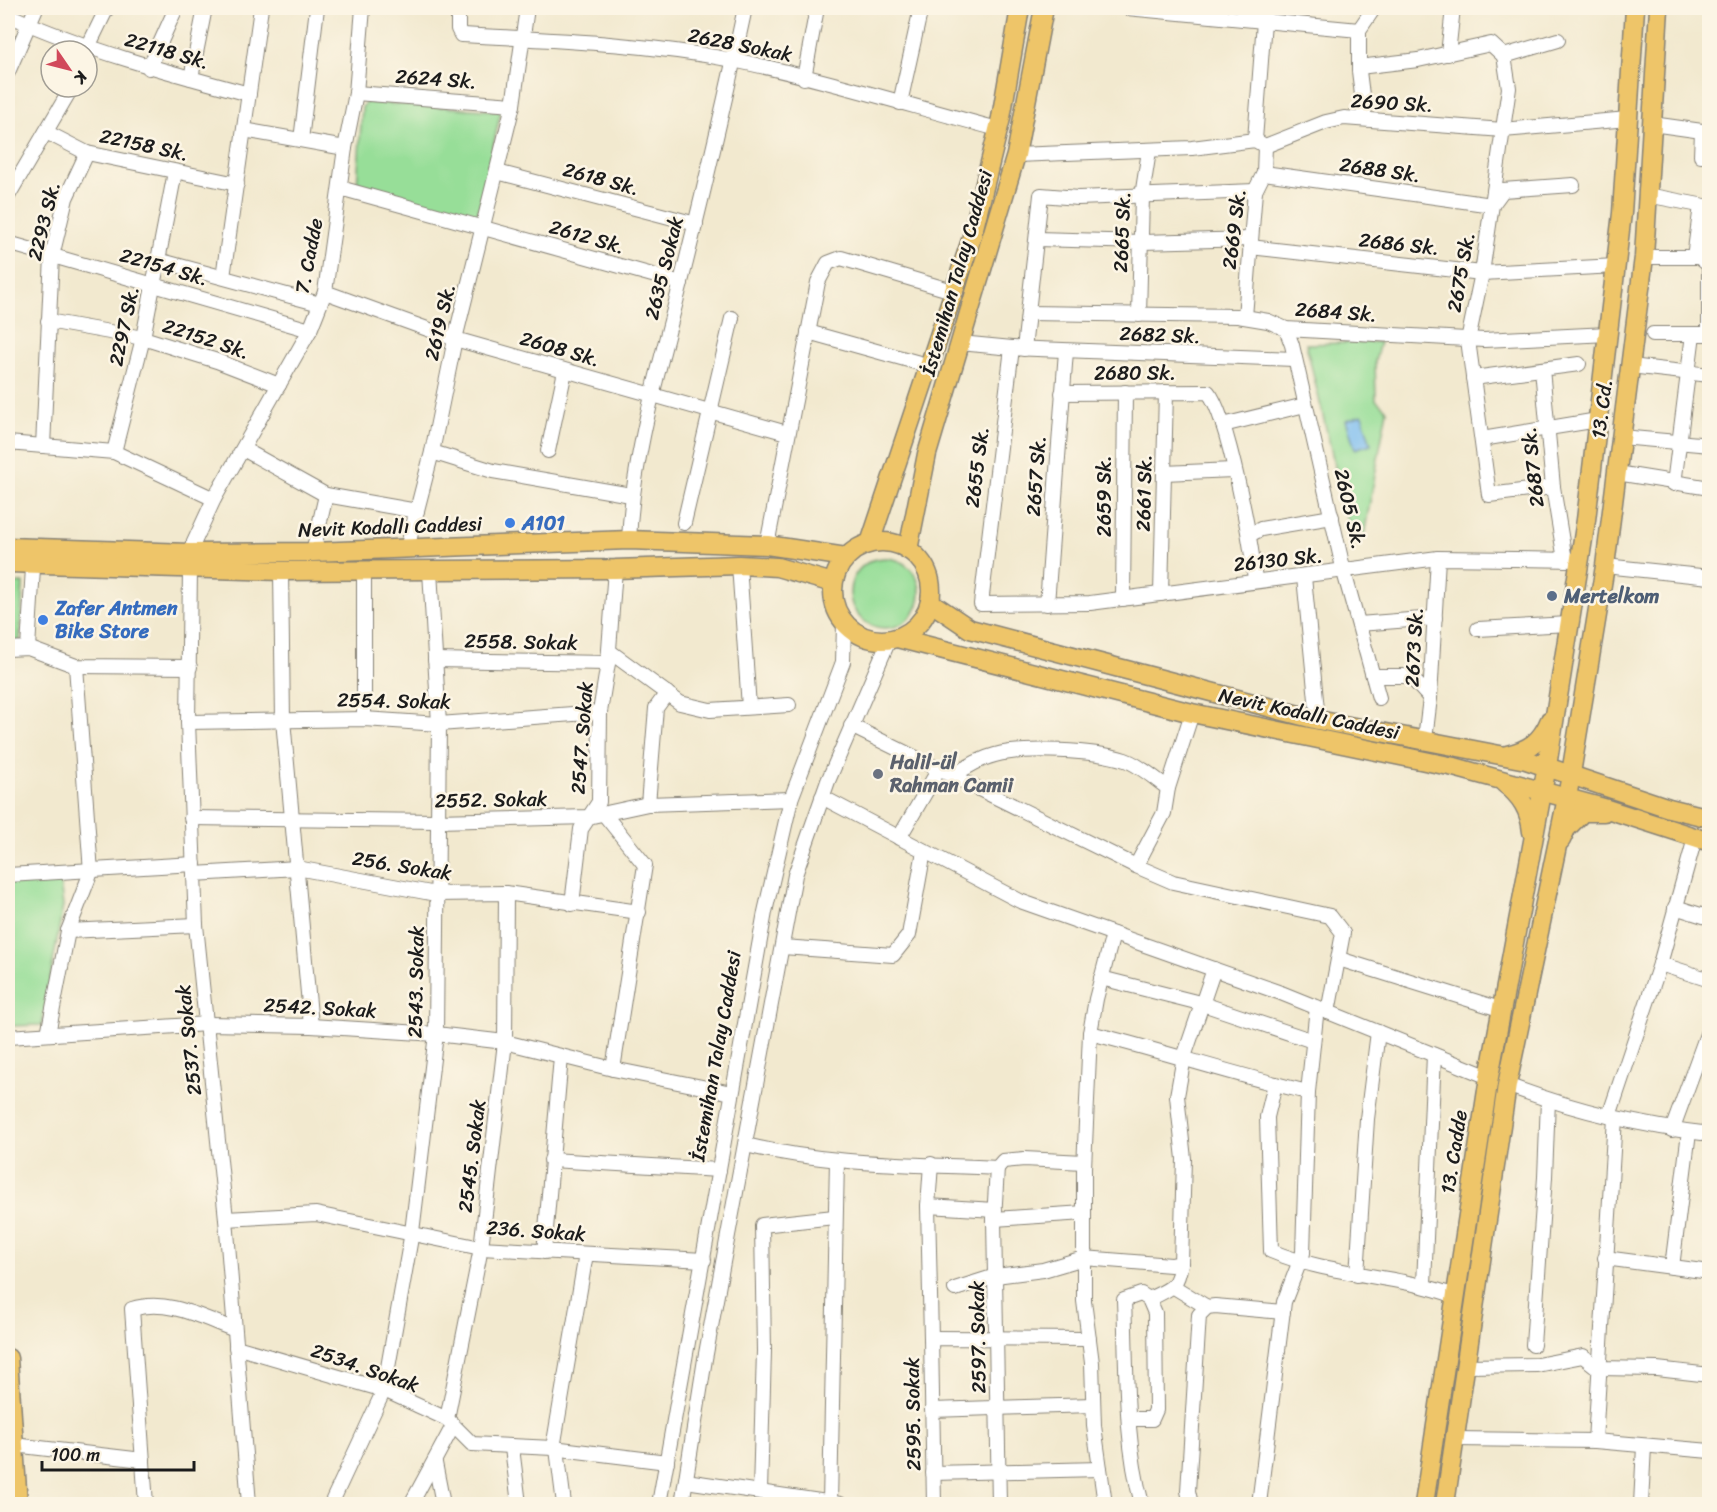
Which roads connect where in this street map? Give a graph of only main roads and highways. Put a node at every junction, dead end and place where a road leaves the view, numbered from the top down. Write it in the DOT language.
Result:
graph roads {
  1 [pos="1020,8"];
  2 [pos="1044,8"];
  3 [pos="1635,8"];
  4 [pos="1659,8"];
  5 [pos="8,540"];
  6 [pos="870,543"];
  7 [pos="8,547"];
  8 [pos="908,550"];
  9 [pos="846,557"];
  10 [pos="60,558"];
  11 [pos="190,561"];
  12 [pos="8,563"];
  13 [pos="8,572"];
  14 [pos="833,583"];
  15 [pos="930,602"];
  16 [pos="893,639"];
  17 [pos="1561,673"];
  18 [pos="1556,708"];
  19 [pos="1505,756"];
  20 [pos="1548,760"];
  21 [pos="1456,768"];
  22 [pos="1571,773"];
  23 [pos="1497,779"];
  24 [pos="1535,795"];
  25 [pos="1565,805"];
  26 [pos="1617,812"];
  27 [pos="1710,818"];
  28 [pos="1702,840"];
  29 [pos="1533,844"];
  30 [pos="1556,853"];
  31 [pos="1549,885"];
  32 [pos="8,1358"];
  33 [pos="1450,1502"];
  34 [pos="18,1504"];
  35 [pos="1424,1504"];
  1 -- 6 [label="main road, İstemihan Talay Caddesi"];
  2 -- 8 [label="main road, İstemihan Talay Caddesi"];
  3 -- 17 [label="main road, 13. Cd."];
  4 -- 22 [label="main road, 13. Cd."];
  5 -- 10 [label="main road"];
  6 -- 8 [label="main road"];
  6 -- 9 [label="main road"];
  7 -- 10 [label="main road, Nevit Kodallı Caddesi"];
  8 -- 15 [label="main road"];
  9 -- 11 [label="main road, Nevit Kodallı Caddesi"];
  9 -- 14 [label="main road"];
  10 -- 11 [label="main road, Nevit Kodallı Caddesi"];
  10 -- 12 [label="main road, Nevit Kodallı Caddesi"];
  10 -- 13 [label="main road"];
  11 -- 14 [label="main road, Nevit Kodallı Caddesi"];
  14 -- 16 [label="main road"];
  15 -- 16 [label="main road"];
  15 -- 19 [label="main road"];
  16 -- 21 [label="main road, Nevit Kodallı Caddesi"];
  17 -- 18 [label="main road, 13. Cd."];
  17 -- 20 [label="main road"];
  18 -- 19 [label="main road"];
  18 -- 20 [label="main road, 13. Cd."];
  19 -- 20 [label="main road"];
  20 -- 22 [label="main road"];
  20 -- 24 [label="main road, 13. Cd."];
  21 -- 23 [label="main road, Nevit Kodallı Caddesi"];
  21 -- 24 [label="main road"];
  22 -- 25 [label="main road, 13. Cd."];
  22 -- 27 [label="main road"];
  23 -- 24 [label="main road, Nevit Kodallı Caddesi"];
  23 -- 29 [label="main road"];
  24 -- 25 [label="main road, Nevit Kodallı Caddesi"];
  24 -- 29 [label="main road, 13. Cadde"];
  25 -- 26 [label="main road, Nevit Kodallı Caddesi"];
  25 -- 30 [label="main road"];
  25 -- 31 [label="main road"];
  26 -- 28 [label="main road, Nevit Kodallı Caddesi"];
  26 -- 30 [label="main road"];
  29 -- 35 [label="main road, 13. Cadde"];
  30 -- 31 [label="main road"];
  31 -- 33 [label="main road"];
  32 -- 34 [label="main road"];
}
